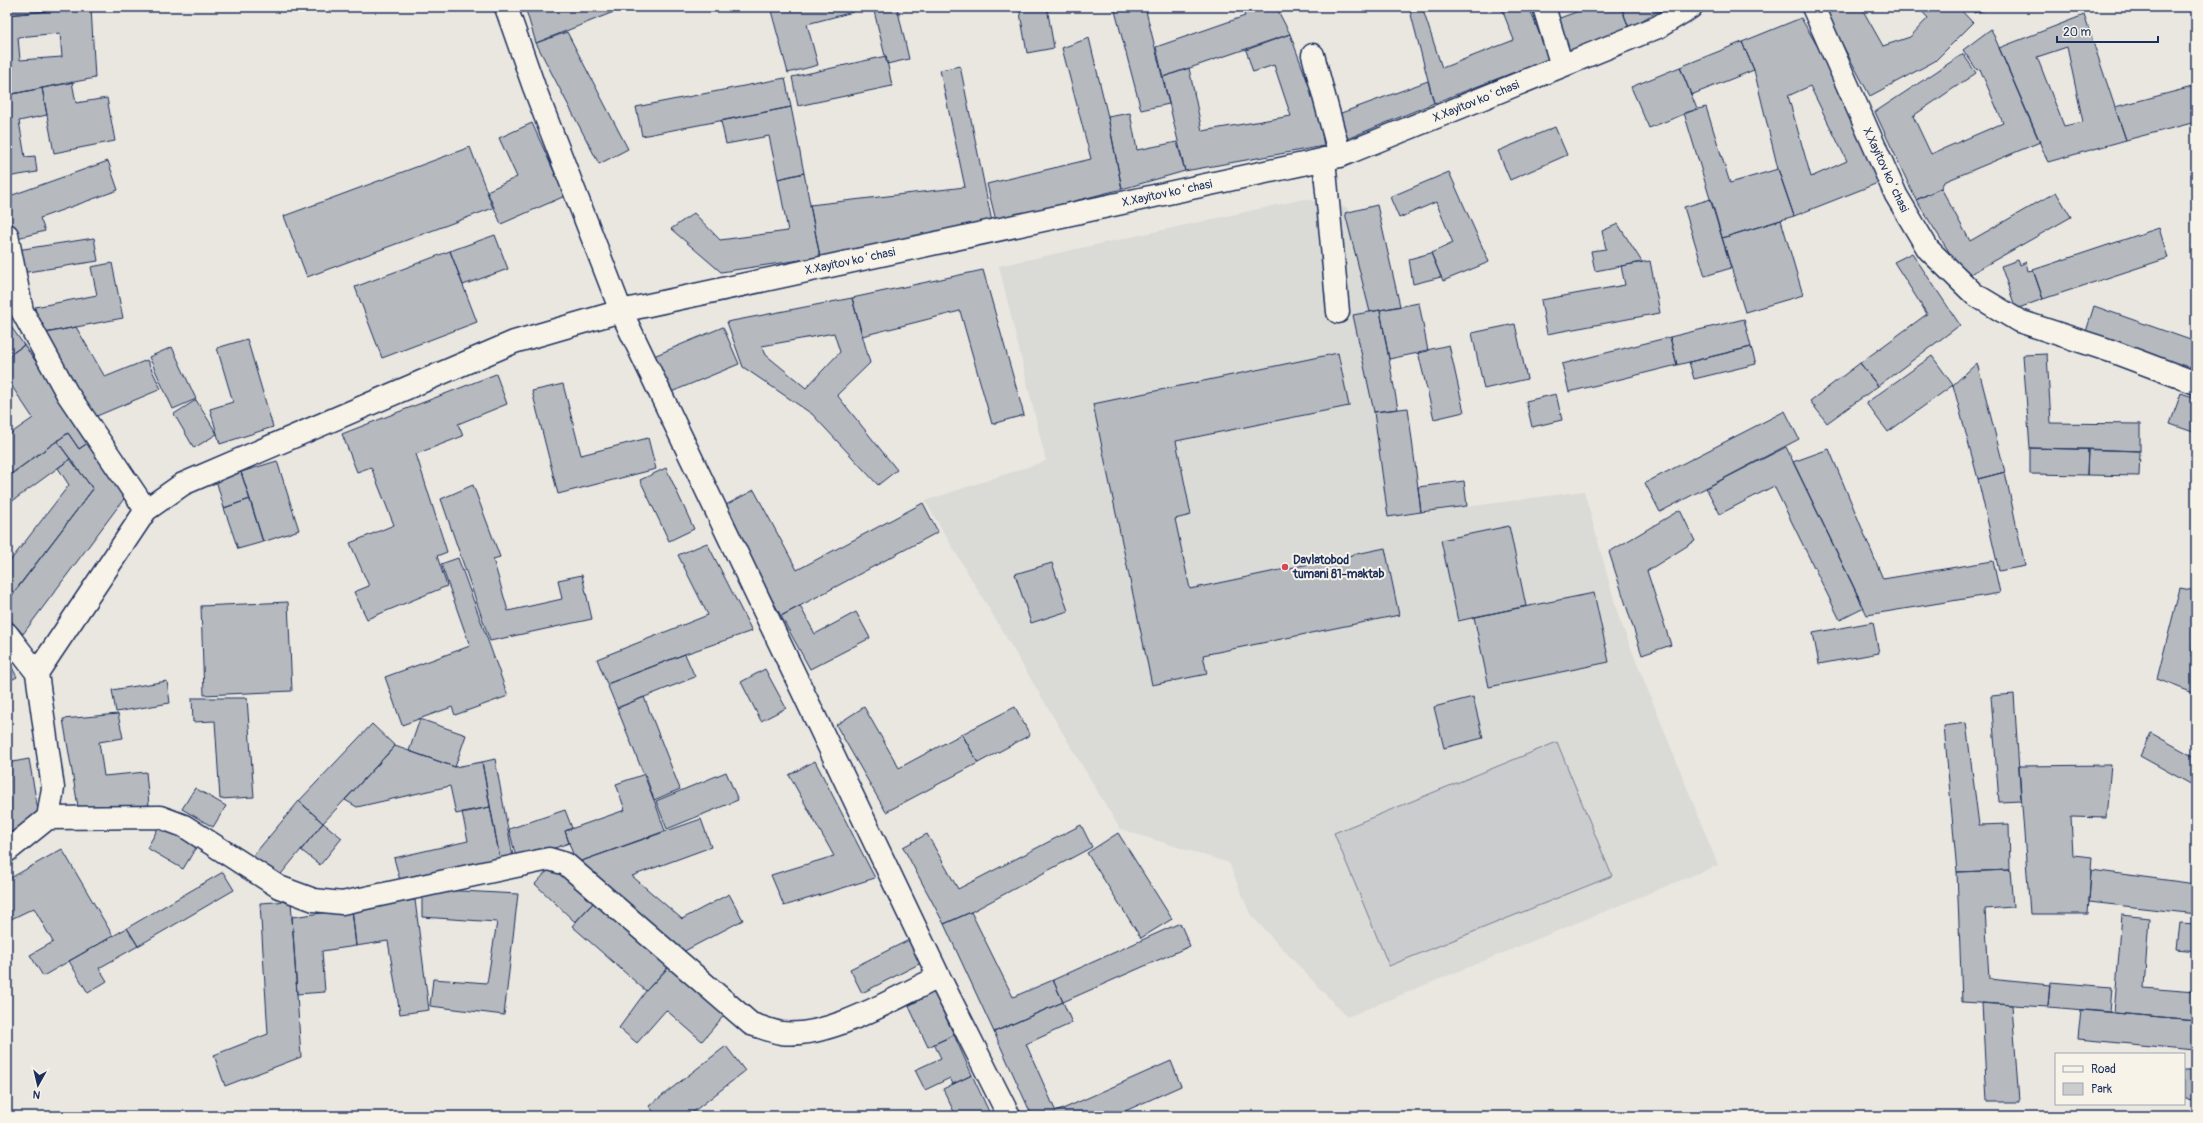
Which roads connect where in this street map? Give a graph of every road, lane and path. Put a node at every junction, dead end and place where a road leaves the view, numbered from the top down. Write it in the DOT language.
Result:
graph roads {
  1 [pos="506,7"];
  2 [pos="1544,7"];
  3 [pos="1691,7"];
  4 [pos="1813,7"];
  5 [pos="1313,55"];
  6 [pos="1562,66"];
  7 [pos="1332,158"];
  8 [pos="7,235"];
  9 [pos="621,311"];
  10 [pos="1338,312"];
  11 [pos="2196,384"];
  12 [pos="146,510"];
  13 [pos="7,634"];
  14 [pos="37,673"];
  15 [pos="48,818"];
  16 [pos="7,851"];
  17 [pos="940,977"];
  18 [pos="1009,1116"];
  1 -- 9 [label="street"];
  2 -- 6 [label="street"];
  3 -- 6 [label="street, X.Xayitov koʻchasi"];
  4 -- 11 [label="street, X.Xayitov koʻchasi"];
  5 -- 7 [label="street"];
  6 -- 7 [label="street, X.Xayitov koʻchasi"];
  7 -- 9 [label="street, X.Xayitov koʻchasi"];
  7 -- 10 [label="street"];
  8 -- 12 [label="street"];
  9 -- 12 [label="street, X.Xayitov koʻchasi"];
  9 -- 17 [label="street"];
  12 -- 14 [label="street"];
  13 -- 14 [label="street"];
  14 -- 15 [label="street"];
  15 -- 16 [label="street"];
  15 -- 17 [label="street"];
  17 -- 18 [label="street"];
}
